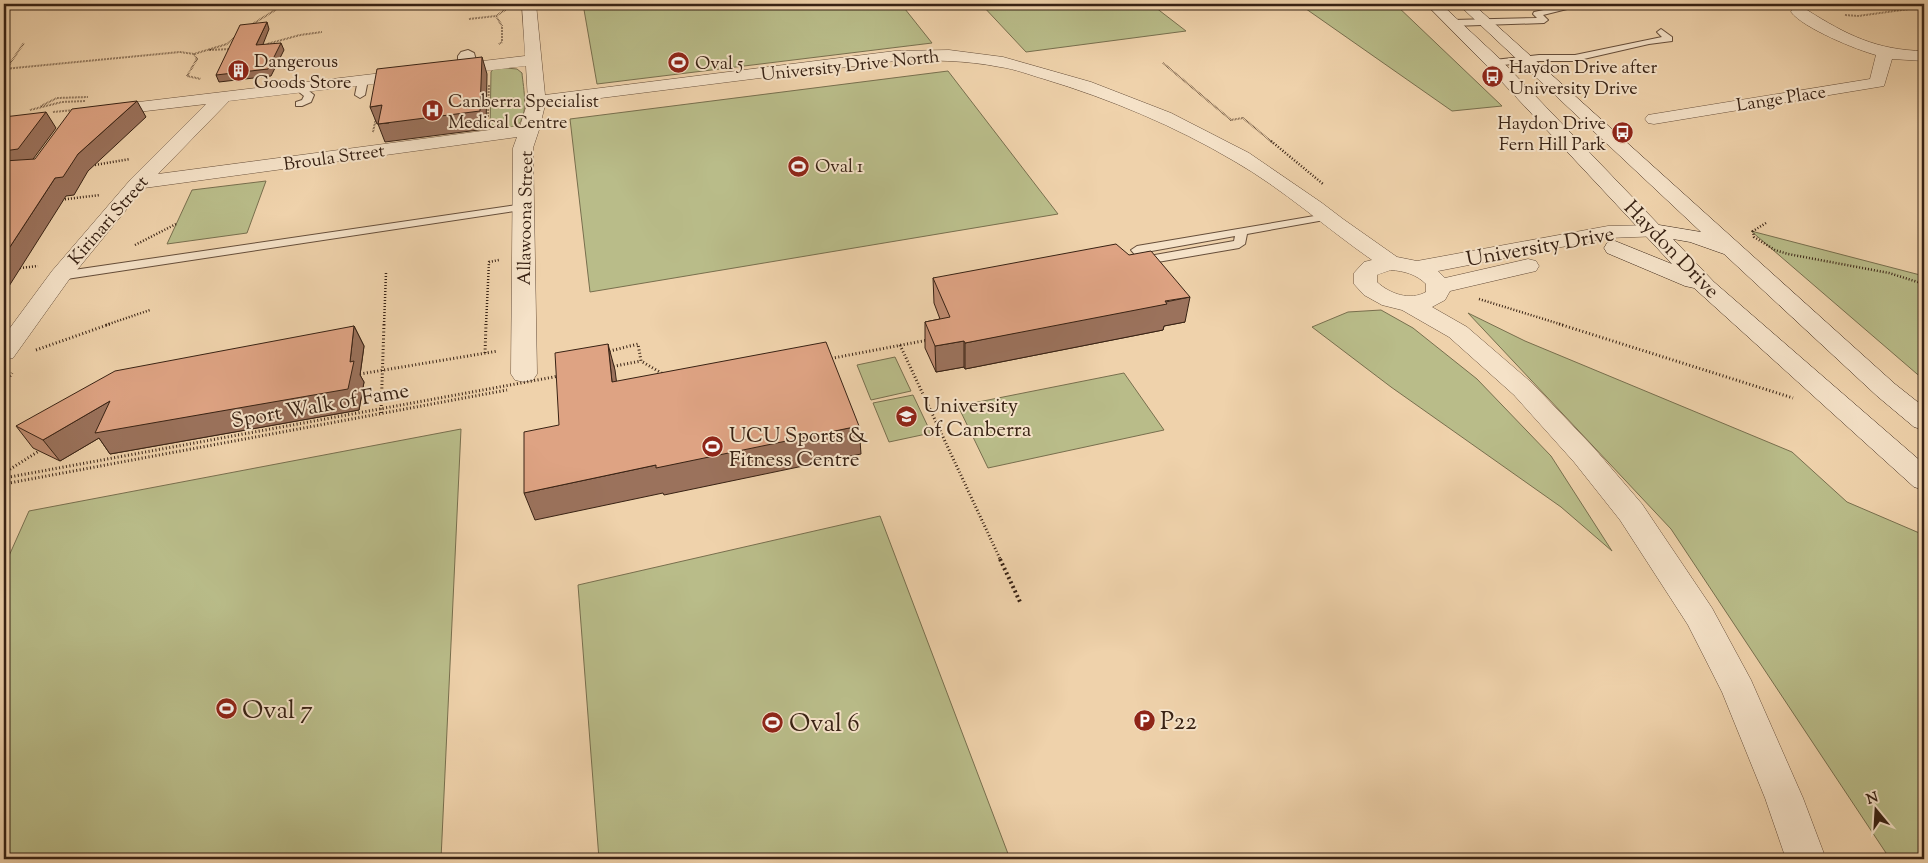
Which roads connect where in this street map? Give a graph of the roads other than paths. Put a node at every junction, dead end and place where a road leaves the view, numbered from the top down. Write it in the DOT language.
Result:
graph roads {
  1 [pos="348,4"];
  2 [pos="528,4"];
  3 [pos="1433,4"];
  4 [pos="1465,4"];
  5 [pos="1583,4"];
  6 [pos="1799,4"];
  7 [pos="331,6"];
  8 [pos="1485,22"];
  9 [pos="1452,23"];
  10 [pos="1661,32"];
  11 [pos="1885,53"];
  12 [pos="1924,56"];
  13 [pos="534,60"];
  14 [pos="1526,60"];
  15 [pos="1494,63"];
  16 [pos="304,90"];
  17 [pos="223,97"];
  18 [pos="537,101"];
  19 [pos="90,107"];
  20 [pos="298,108"];
  21 [pos="1654,119"];
  22 [pos="530,130"];
  23 [pos="1614,140"];
  24 [pos="138,183"];
  25 [pos="524,207"];
  26 [pos="1330,220"];
  27 [pos="1242,231"];
  28 [pos="1653,231"];
  29 [pos="1614,248"];
  30 [pos="1391,263"];
  31 [pos="1748,263"];
  32 [pos="1416,268"];
  33 [pos="52,270"];
  34 [pos="1365,273"];
  35 [pos="1706,287"];
  36 [pos="1437,292"];
  37 [pos="1408,303"];
  38 [pos="1458,332"];
  39 [pos="4,353"];
  40 [pos="523,380"];
  41 [pos="1924,421"];
  42 [pos="1924,480"];
  43 [pos="1806,859"];
  1 -- 7 [label="lane"];
  2 -- 13 [label="street, Allawoona Street"];
  3 -- 9 [label="street, Haydon Drive"];
  4 -- 8 [label="street, Haydon Drive"];
  5 -- 8 [label="lane"];
  6 -- 11 [label="street"];
  8 -- 9 [label="lane"];
  8 -- 14 [label="street, Haydon Drive"];
  9 -- 15 [label="street, Haydon Drive"];
  10 -- 14 [label="lane"];
  11 -- 12 [label="street"];
  11 -- 21 [label="street, Lange Place"];
  13 -- 16 [label="street"];
  13 -- 18 [label="street, Allawoona Street"];
  14 -- 15 [label="lane"];
  14 -- 23 [label="street, Haydon Drive"];
  15 -- 28 [label="street, Haydon Drive"];
  16 -- 17 [label="street"];
  16 -- 20 [label="lane"];
  17 -- 19 [label="street"];
  17 -- 24 [label="street, Kirinari Street"];
  18 -- 22 [label="street, Allawoona Street"];
  18 -- 26 [label="street, University Drive North"];
  22 -- 24 [label="street, Broula Street"];
  22 -- 25 [label="street, Allawoona Street"];
  23 -- 28 [label="street"];
  23 -- 31 [label="street, Haydon Drive"];
  24 -- 33 [label="street, Kirinari Street"];
  25 -- 33 [label="lane"];
  25 -- 40 [label="street, Allawoona Street"];
  26 -- 27 [label="lane"];
  26 -- 30 [label="street, University Drive North"];
  26 -- 34 [label="street, University Drive North"];
  27 -- 27 [label="lane"];
  28 -- 29 [label="street, University Drive"];
  28 -- 31 [label="street"];
  28 -- 32 [label="street, University Drive"];
  28 -- 35 [label="street, Haydon Drive"];
  29 -- 35 [label="street"];
  29 -- 36 [label="street, University Drive"];
  30 -- 32 [label="street"];
  30 -- 34 [label="street"];
  31 -- 41 [label="street, Haydon Drive"];
  32 -- 36 [label="street"];
  33 -- 39 [label="street, Kirinari Street"];
  34 -- 37 [label="street, University Drive North"];
  35 -- 42 [label="street, Haydon Drive"];
  36 -- 37 [label="street, University Drive"];
  36 -- 38 [label="street"];
  37 -- 38 [label="street"];
  38 -- 43 [label="street"];
}
